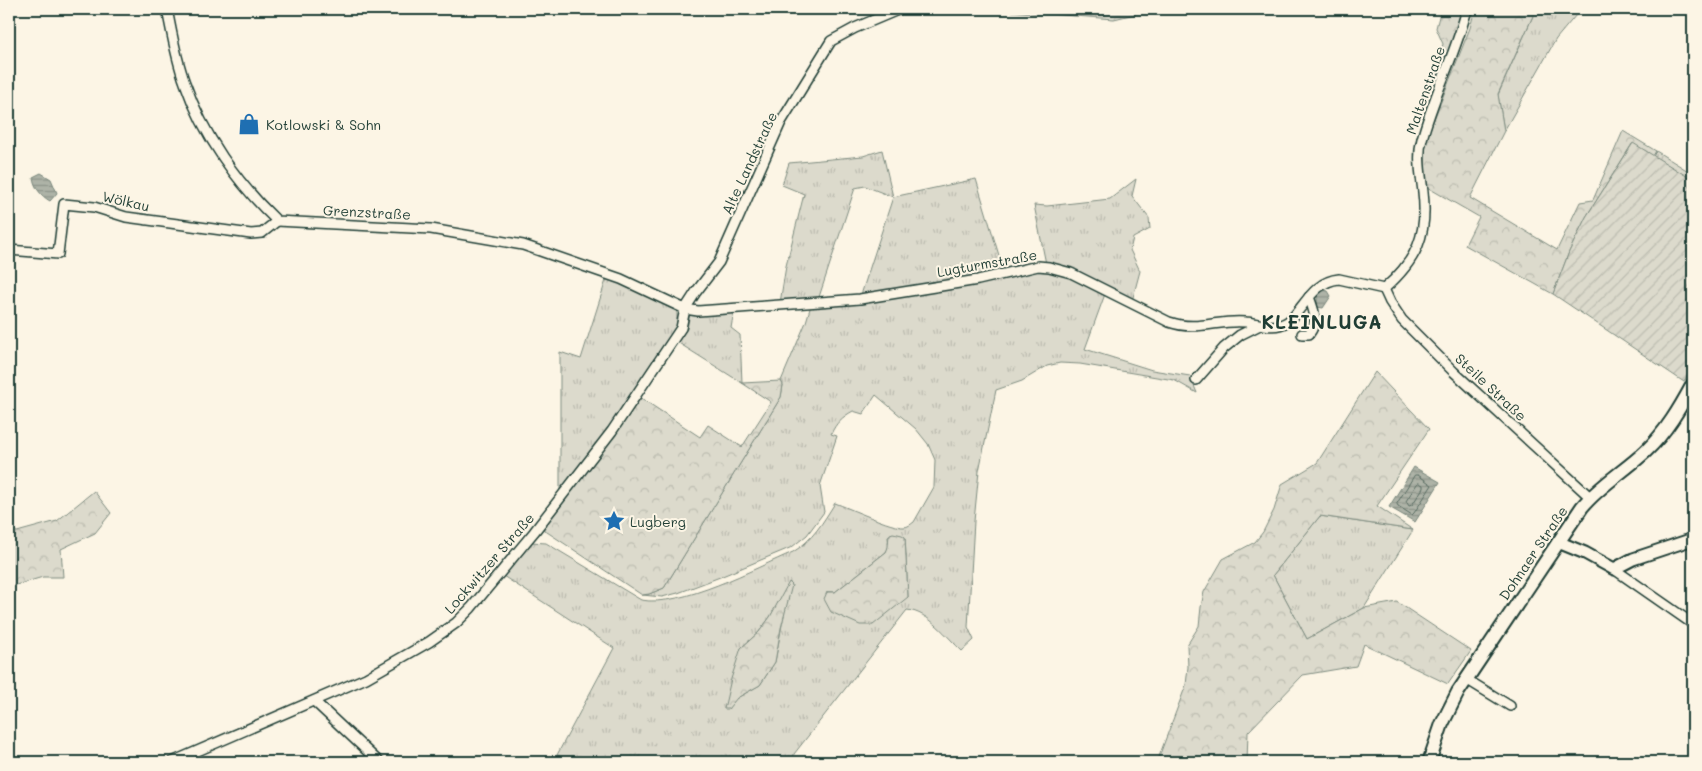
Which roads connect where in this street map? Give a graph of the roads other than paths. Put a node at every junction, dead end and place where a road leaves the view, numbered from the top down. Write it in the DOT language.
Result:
graph roads {
  1 [pos="167,9"];
  2 [pos="900,9"];
  3 [pos="1080,9"];
  4 [pos="1084,9"];
  5 [pos="1467,9"];
  6 [pos="277,221"];
  7 [pos="9,250"];
  8 [pos="1384,289"];
  9 [pos="1309,297"];
  10 [pos="685,309"];
  11 [pos="1260,325"];
  12 [pos="1302,334"];
  13 [pos="1196,380"];
  14 [pos="1693,384"];
  15 [pos="1590,497"];
  16 [pos="1693,539"];
  17 [pos="1558,542"];
  18 [pos="1614,569"];
  19 [pos="1693,624"];
  20 [pos="1466,680"];
  21 [pos="314,701"];
  22 [pos="1510,706"];
  23 [pos="172,762"];
  24 [pos="379,762"];
  25 [pos="1428,762"];
  1 -- 6 [label="street"];
  2 -- 10 [label="street, Alte Landstraße"];
  3 -- 4 [label="street"];
  5 -- 8 [label="street, Maltenstraße"];
  6 -- 7 [label="street, Wölkau"];
  6 -- 10 [label="street, Grenzstraße"];
  8 -- 9 [label="street"];
  8 -- 15 [label="street, Steile Straße"];
  9 -- 11 [label="street, Lugturmstraße"];
  9 -- 12 [label="street"];
  10 -- 11 [label="street, Lugturmstraße"];
  10 -- 21 [label="street, Lockwitzer Straße"];
  11 -- 13 [label="street"];
  14 -- 15 [label="main road, Dohnaer Straße"];
  15 -- 17 [label="main road, Dohnaer Straße"];
  16 -- 18 [label="street"];
  17 -- 18 [label="street"];
  17 -- 20 [label="main road, Dohnaer Straße"];
  18 -- 19 [label="street"];
  20 -- 22 [label="street"];
  20 -- 25 [label="main road, Dohnaer Straße"];
  21 -- 23 [label="street, Lockwitzer Straße"];
  21 -- 24 [label="street"];
}
